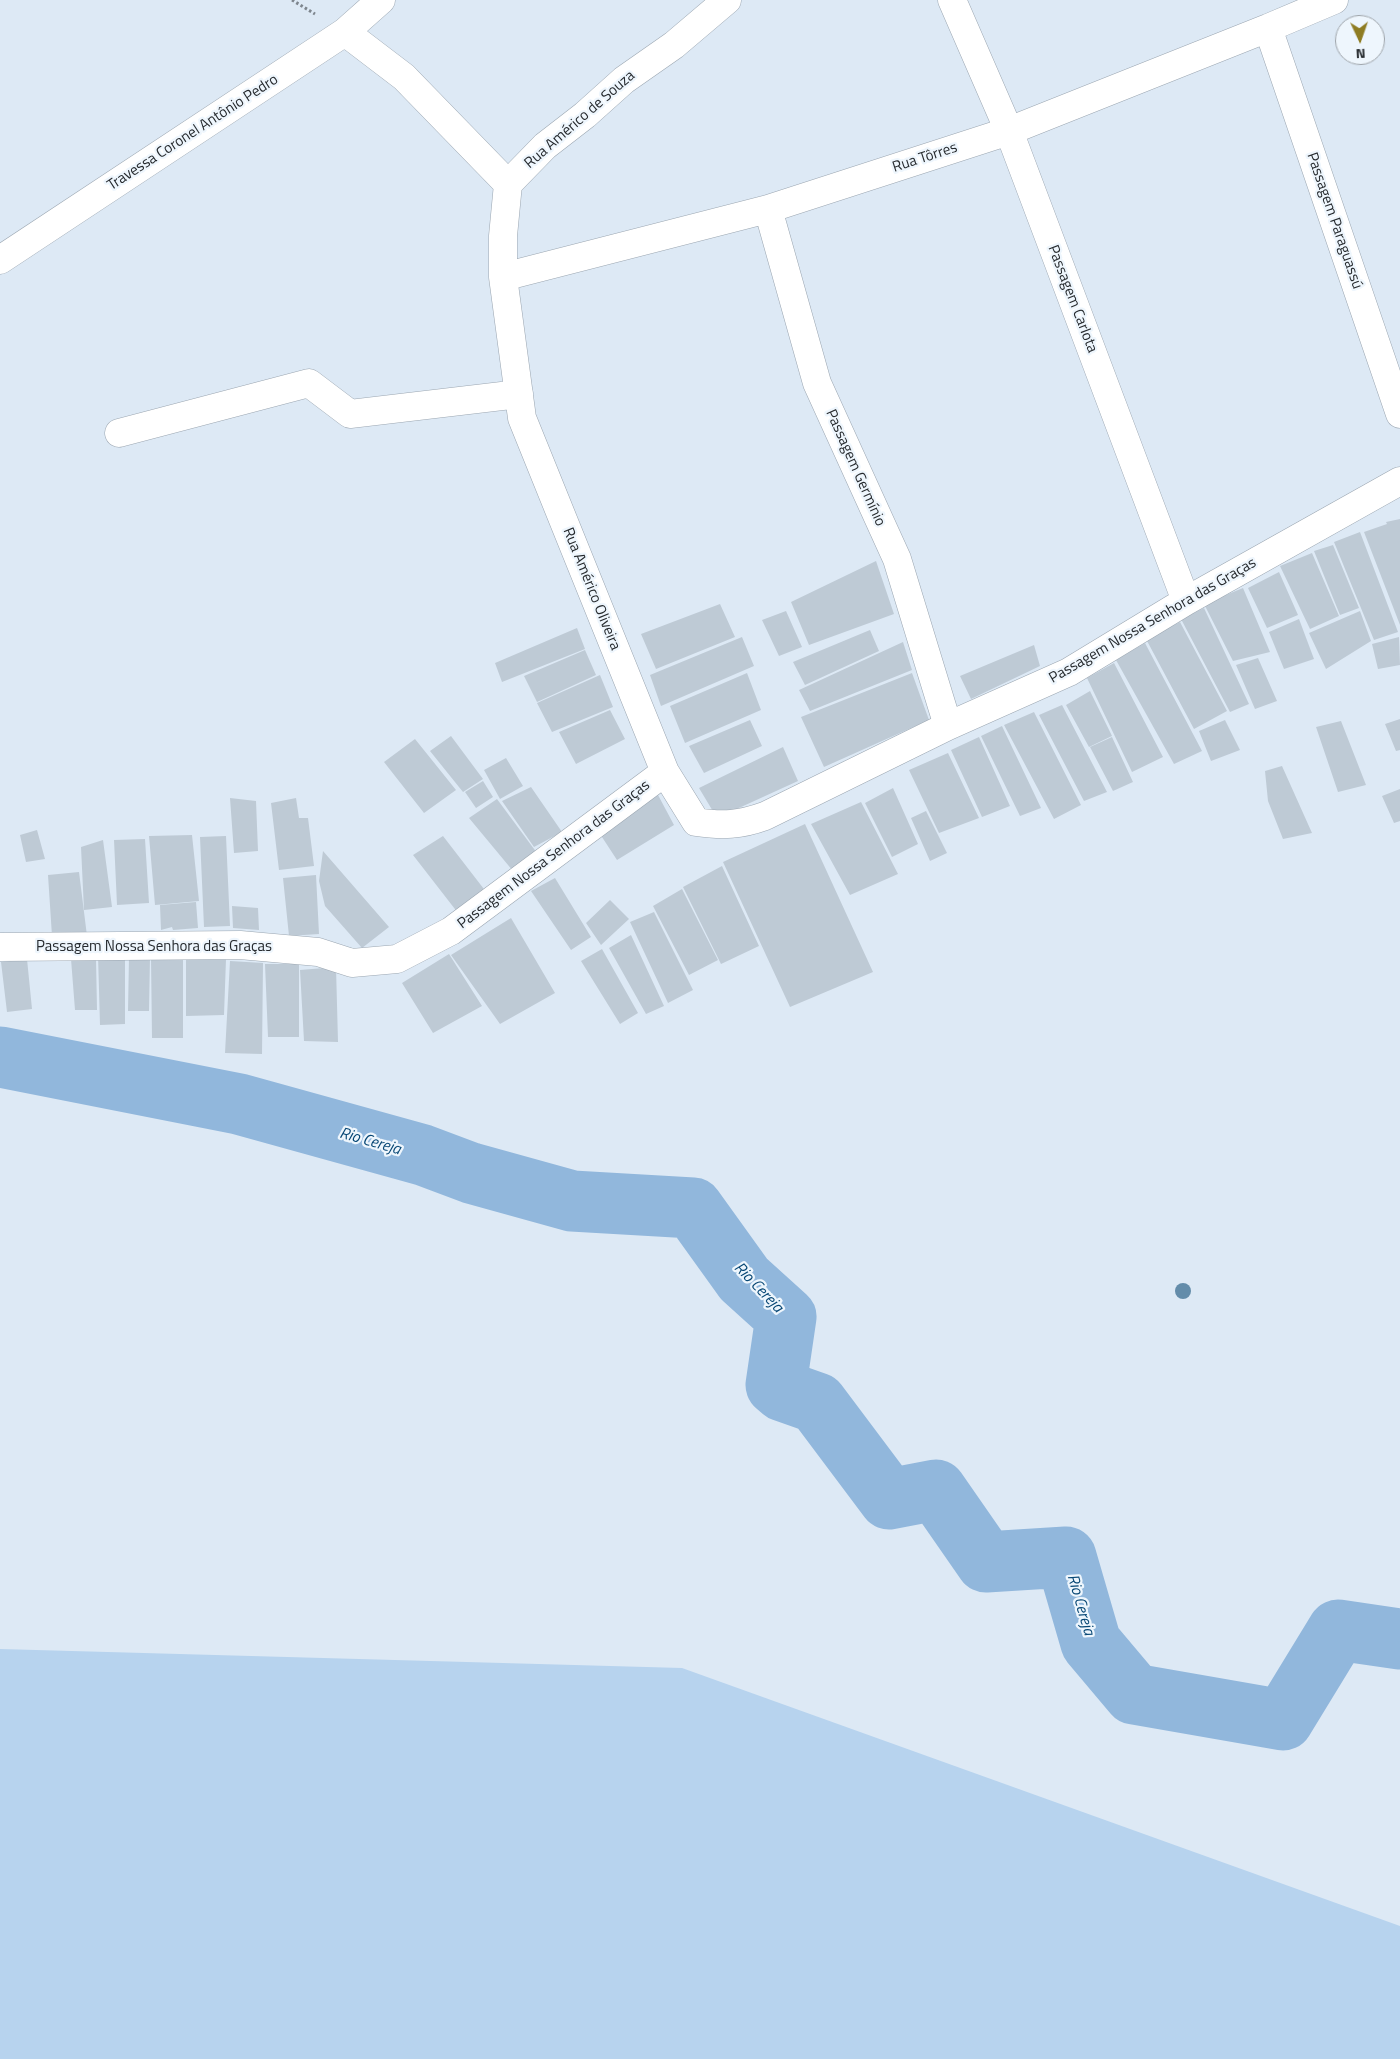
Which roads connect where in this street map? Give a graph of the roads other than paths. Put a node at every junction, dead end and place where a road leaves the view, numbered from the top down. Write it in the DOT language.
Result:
graph roads {
  1 [pos="381,0"];
  2 [pos="727,0"];
  3 [pos="952,0"];
  4 [pos="1334,0"];
  5 [pos="1268,28"];
  6 [pos="345,32"];
  7 [pos="1009,131"];
  8 [pos="508,184"];
  9 [pos="768,208"];
  10 [pos="0,260"];
  11 [pos="503,277"];
  12 [pos="519,394"];
  13 [pos="1400,414"];
  14 [pos="119,433"];
  15 [pos="1400,481"];
  16 [pos="1186,601"];
  17 [pos="948,726"];
  18 [pos="665,772"];
  19 [pos="765,816"];
  20 [pos="0,947"];
  1 -- 6 [label="street, Travessa Coronel Antônio Pedro"];
  2 -- 8 [label="street, Rua Américo de Souza"];
  3 -- 7 [label="street, Passagem Carlota"];
  4 -- 5 [label="street, Rua Tôrres"];
  5 -- 7 [label="street, Rua Tôrres"];
  5 -- 13 [label="street, Passagem Paraguassú"];
  6 -- 8 [label="street"];
  6 -- 10 [label="street, Travessa Coronel Antônio Pedro"];
  7 -- 9 [label="street, Rua Tôrres"];
  7 -- 16 [label="street, Passagem Carlota"];
  8 -- 11 [label="street"];
  9 -- 11 [label="street, Rua Tôrres"];
  9 -- 17 [label="street, Passagem Germínio"];
  11 -- 12 [label="street, Rua Américo Oliveira"];
  12 -- 14 [label="street"];
  12 -- 18 [label="street, Rua Américo Oliveira"];
  15 -- 16 [label="street, Passagem Nossa Senhora das Graças"];
  16 -- 17 [label="street, Passagem Nossa Senhora das Graças"];
  17 -- 19 [label="street, Passagem Nossa Senhora das Graças"];
  18 -- 19 [label="street, Rua Américo Oliveira"];
  18 -- 20 [label="street, Passagem Nossa Senhora das Graças"];
}
